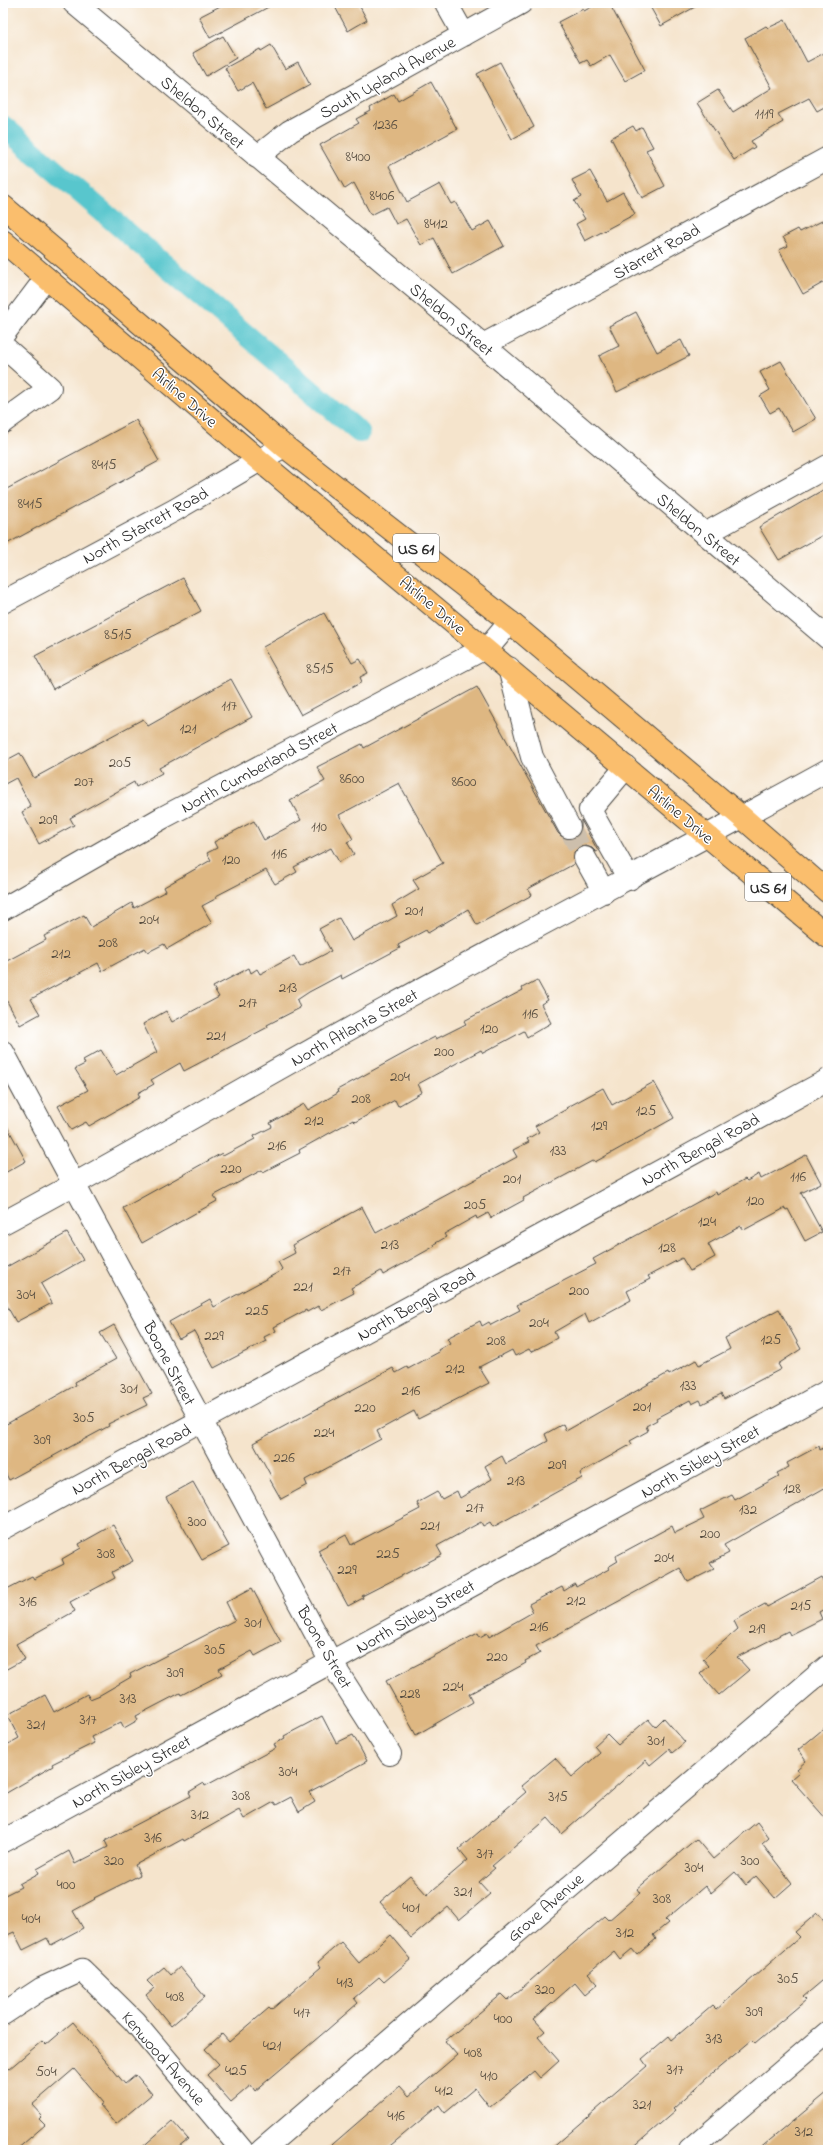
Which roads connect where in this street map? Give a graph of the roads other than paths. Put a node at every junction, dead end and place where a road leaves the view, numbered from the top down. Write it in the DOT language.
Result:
graph roads {
  1 [pos="74,3"];
  2 [pos="446,3"];
  3 [pos="521,3"];
  4 [pos="464,35"];
  5 [pos="257,157"];
  6 [pos="828,158"];
  7 [pos="3,206"];
  8 [pos="3,241"];
  9 [pos="46,278"];
  10 [pos="3,335"];
  11 [pos="483,345"];
  12 [pos="3,346"];
  13 [pos="3,422"];
  14 [pos="284,446"];
  15 [pos="260,461"];
  16 [pos="828,466"];
  17 [pos="705,534"];
  18 [pos="3,602"];
  19 [pos="510,622"];
  20 [pos="828,638"];
  21 [pos="485,648"];
  22 [pos="509,668"];
  23 [pos="626,767"];
  24 [pos="828,770"];
  25 [pos="743,818"];
  26 [pos="569,827"];
  27 [pos="708,836"];
  28 [pos="585,858"];
  29 [pos="629,879"];
  30 [pos="604,892"];
  31 [pos="828,892"];
  32 [pos="3,909"];
  33 [pos="828,937"];
  34 [pos="3,1052"];
  35 [pos="828,1080"];
  36 [pos="75,1184"];
  37 [pos="3,1223"];
  38 [pos="828,1391"];
  39 [pos="202,1421"];
  40 [pos="3,1528"];
  41 [pos="331,1662"];
  42 [pos="828,1666"];
  43 [pos="390,1754"];
  44 [pos="3,1841"];
  45 [pos="3,2014"];
  46 [pos="828,2032"];
  47 [pos="242,2150"];
  48 [pos="262,2150"];
  49 [pos="690,2150"];
  1 -- 5 [label="street, Sheldon Street"];
  2 -- 4 [label="street"];
  3 -- 4 [label="street, South Upland Avenue"];
  4 -- 5 [label="street, South Upland Avenue"];
  5 -- 11 [label="street, Sheldon Street"];
  6 -- 11 [label="street, Starrett Road"];
  7 -- 14 [label="highway, Airline Drive / US 61"];
  8 -- 9 [label="highway, Airline Drive / US 61"];
  9 -- 10 [label="street"];
  9 -- 15 [label="highway, Airline Drive / US 61"];
  11 -- 17 [label="street, Sheldon Street"];
  12 -- 13 [label="street"];
  14 -- 15 [label="street, North Starrett Road"];
  14 -- 19 [label="highway, Airline Drive / US 61"];
  15 -- 18 [label="street, North Starrett Road"];
  15 -- 21 [label="highway, Airline Drive / US 61"];
  16 -- 17 [label="street"];
  17 -- 20 [label="street, Sheldon Street"];
  19 -- 21 [label="street, North Cumberland Street"];
  19 -- 25 [label="highway, Airline Drive / US 61"];
  21 -- 22 [label="highway, Airline Drive / US 61"];
  21 -- 32 [label="street, North Cumberland Street"];
  22 -- 23 [label="highway, Airline Drive / US 61"];
  22 -- 26 [label="street"];
  23 -- 27 [label="highway, Airline Drive / US 61"];
  23 -- 29 [label="street"];
  24 -- 25 [label="street, North Atlanta Street"];
  25 -- 27 [label="street, North Atlanta Street"];
  25 -- 31 [label="highway, Airline Drive / US 61"];
  27 -- 29 [label="street, North Atlanta Street"];
  27 -- 33 [label="highway, Airline Drive / US 61"];
  28 -- 30 [label="street"];
  29 -- 30 [label="street, North Atlanta Street"];
  30 -- 36 [label="street, North Atlanta Street"];
  34 -- 36 [label="street, Boone Street"];
  35 -- 39 [label="street, North Bengal Road"];
  36 -- 37 [label="street, North Atlanta Street"];
  36 -- 39 [label="street, Boone Street"];
  38 -- 41 [label="street, North Sibley Street"];
  39 -- 40 [label="street, North Bengal Road"];
  39 -- 41 [label="street, Boone Street"];
  41 -- 43 [label="street, Boone Street"];
  41 -- 44 [label="street, North Sibley Street"];
  42 -- 48 [label="street, Grove Avenue"];
  45 -- 47 [label="street, Kenwood Avenue"];
  46 -- 49 [label="street"];
}
